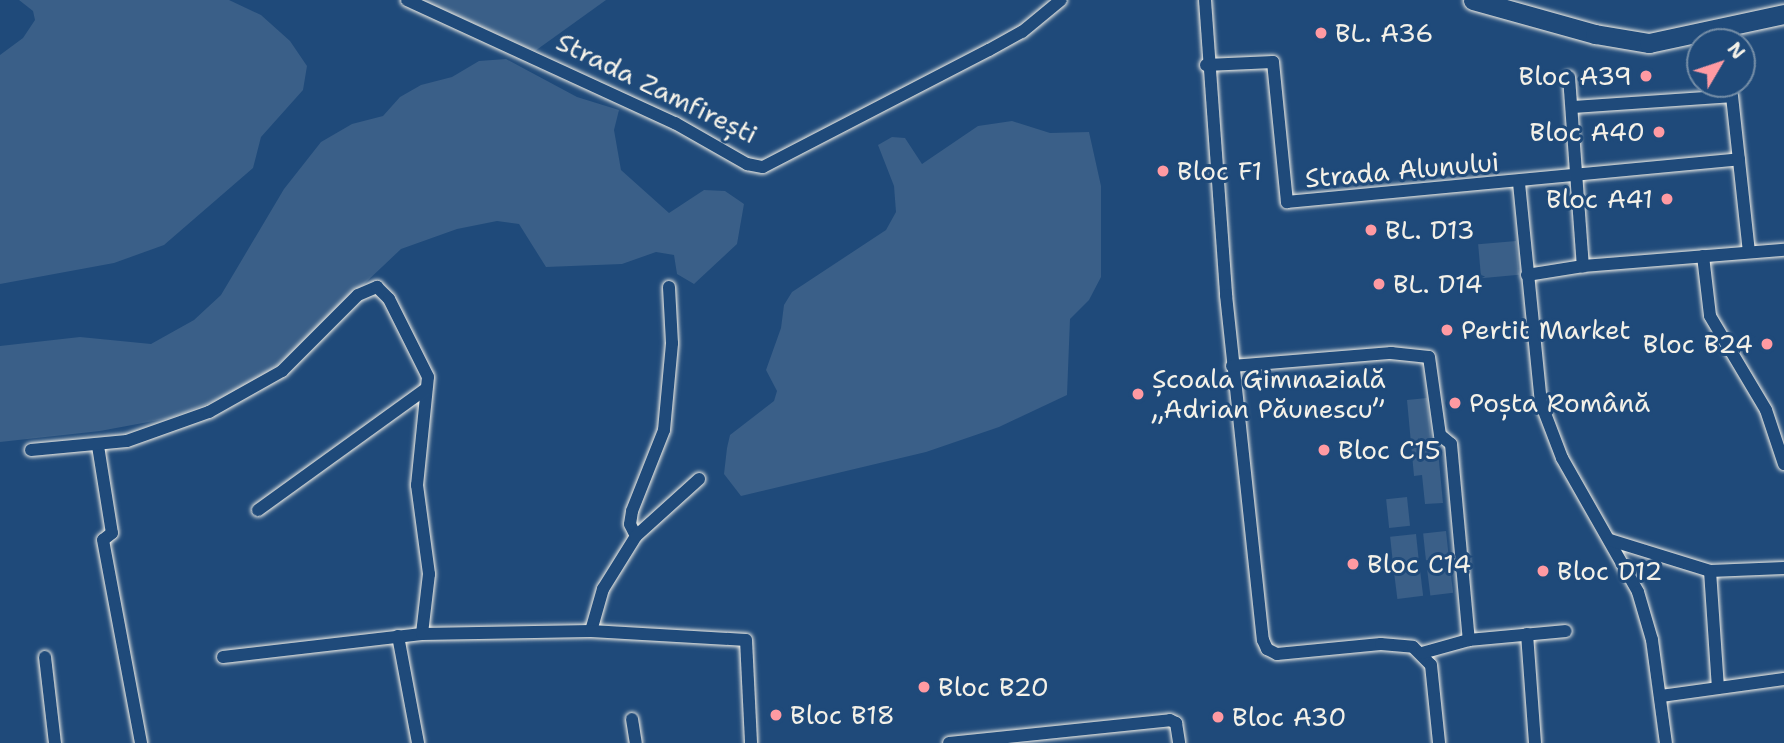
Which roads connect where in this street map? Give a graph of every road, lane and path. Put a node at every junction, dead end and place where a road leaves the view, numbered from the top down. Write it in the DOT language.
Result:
graph roads {
  1 [pos="407,0"];
  2 [pos="1062,0"];
  3 [pos="1205,0"];
  4 [pos="1472,0"];
  5 [pos="1784,13"];
  6 [pos="1206,65"];
  7 [pos="1569,76"];
  8 [pos="1572,107"];
  9 [pos="1739,159"];
  10 [pos="1578,175"];
  11 [pos="1519,183"];
  12 [pos="1784,250"];
  13 [pos="1749,253"];
  14 [pos="1703,256"];
  15 [pos="1583,266"];
  16 [pos="1527,275"];
  17 [pos="669,287"];
  18 [pos="1232,366"];
  19 [pos="426,389"];
  20 [pos="98,446"];
  21 [pos="31,450"];
  22 [pos="1784,464"];
  23 [pos="699,478"];
  24 [pos="258,510"];
  25 [pos="636,536"];
  26 [pos="1610,540"];
  27 [pos="1784,568"];
  28 [pos="1710,571"];
  29 [pos="591,631"];
  30 [pos="1566,631"];
  31 [pos="422,634"];
  32 [pos="1527,634"];
  33 [pos="398,636"];
  34 [pos="1469,640"];
  35 [pos="1422,653"];
  36 [pos="45,657"];
  37 [pos="223,657"];
  38 [pos="1784,679"];
  39 [pos="1718,688"];
  40 [pos="1661,696"];
  41 [pos="632,719"];
  42 [pos="55,743"];
  43 [pos="141,743"];
  44 [pos="418,743"];
  45 [pos="636,743"];
  46 [pos="751,743"];
  47 [pos="949,743"];
  48 [pos="1180,743"];
  49 [pos="1439,743"];
  50 [pos="1535,743"];
  51 [pos="1666,743"];
  1 -- 2 [label="street, Strada Zamfirești"];
  3 -- 6 [label="street"];
  4 -- 5 [label="street"];
  6 -- 11 [label="street, Strada Alunului"];
  6 -- 18 [label="street"];
  7 -- 8 [label="street"];
  8 -- 9 [label="street"];
  8 -- 10 [label="street"];
  9 -- 10 [label="street, Strada Alunului"];
  9 -- 13 [label="street"];
  10 -- 11 [label="street, Strada Alunului"];
  10 -- 15 [label="street"];
  11 -- 16 [label="street, Strada Alunului"];
  12 -- 13 [label="street"];
  13 -- 14 [label="street"];
  14 -- 15 [label="street"];
  14 -- 22 [label="street"];
  15 -- 16 [label="street"];
  16 -- 26 [label="street, Strada Alunului"];
  17 -- 25 [label="street"];
  18 -- 34 [label="street"];
  18 -- 35 [label="street"];
  19 -- 20 [label="street"];
  19 -- 24 [label="street"];
  19 -- 31 [label="street"];
  20 -- 21 [label="street"];
  20 -- 43 [label="street"];
  23 -- 25 [label="street"];
  25 -- 29 [label="street"];
  26 -- 28 [label="street"];
  26 -- 40 [label="street, Strada Alunului"];
  27 -- 28 [label="street"];
  28 -- 39 [label="street"];
  29 -- 31 [label="street"];
  29 -- 46 [label="street"];
  30 -- 32 [label="street"];
  31 -- 33 [label="street"];
  32 -- 34 [label="street"];
  32 -- 50 [label="street"];
  33 -- 37 [label="street"];
  33 -- 44 [label="street"];
  34 -- 35 [label="street"];
  35 -- 49 [label="street"];
  36 -- 42 [label="street"];
  38 -- 39 [label="street"];
  39 -- 40 [label="street"];
  40 -- 51 [label="street, Strada Alunului"];
  41 -- 45 [label="street"];
  47 -- 48 [label="street"];
}
